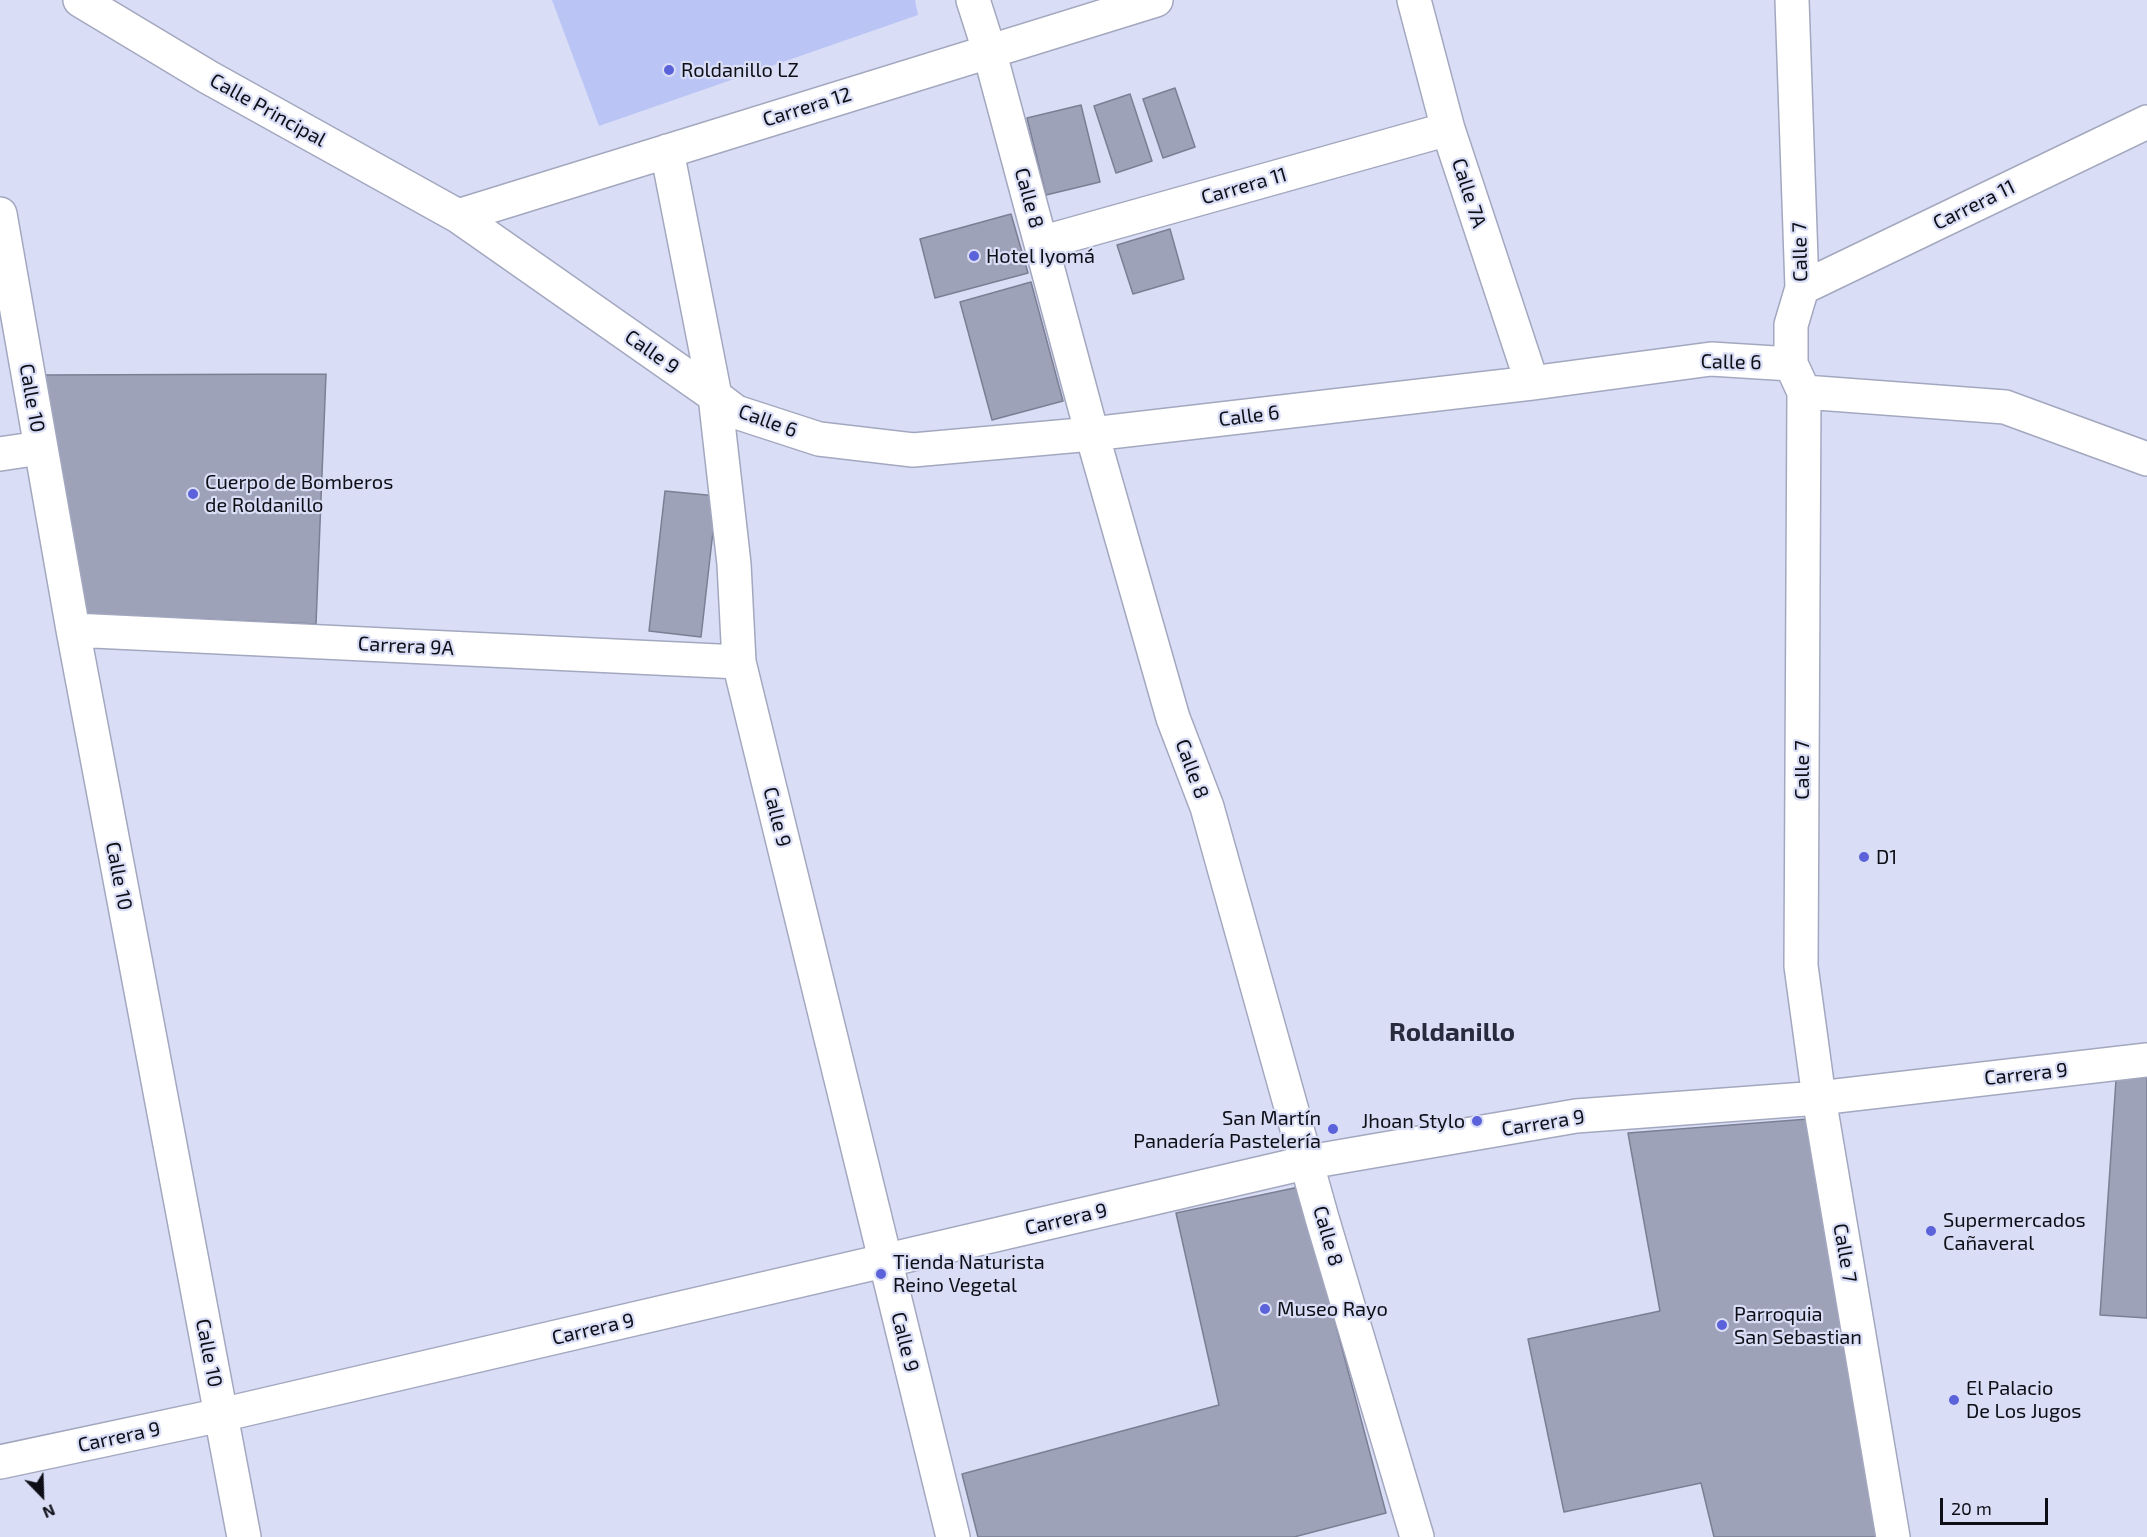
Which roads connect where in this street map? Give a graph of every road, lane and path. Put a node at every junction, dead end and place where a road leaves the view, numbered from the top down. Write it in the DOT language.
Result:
graph roads {
  1 [pos="80,0"];
  2 [pos="973,0"];
  3 [pos="1156,0"];
  4 [pos="1414,0"];
  5 [pos="1791,0"];
  6 [pos="989,50"];
  7 [pos="2147,122"];
  8 [pos="1448,129"];
  9 [pos="667,151"];
  10 [pos="0,214"];
  11 [pos="458,216"];
  12 [pos="1041,243"];
  13 [pos="1802,288"];
  14 [pos="1798,378"];
  15 [pos="1532,383"];
  16 [pos="715,396"];
  17 [pos="1092,434"];
  18 [pos="40,448"];
  19 [pos="0,454"];
  20 [pos="2147,459"];
  21 [pos="73,630"];
  22 [pos="739,662"];
  23 [pos="2147,1060"];
  24 [pos="1819,1098"];
  25 [pos="1309,1162"];
  26 [pos="885,1261"];
  27 [pos="221,1415"];
  28 [pos="0,1462"];
  29 [pos="244,1537"];
  30 [pos="953,1537"];
  31 [pos="1417,1537"];
  32 [pos="1893,1537"];
  1 -- 11 [label="street, Calle Principal"];
  2 -- 6 [label="street, Calle 8"];
  3 -- 6 [label="street, Carrera 12"];
  4 -- 8 [label="street, Calle 7A"];
  5 -- 13 [label="street, Calle 7"];
  6 -- 9 [label="street, Carrera 12"];
  6 -- 12 [label="street, Calle 8"];
  7 -- 13 [label="street, Carrera 11"];
  8 -- 12 [label="street, Carrera 11"];
  8 -- 15 [label="street, Calle 7A"];
  9 -- 11 [label="street, Carrera 12"];
  9 -- 16 [label="street"];
  10 -- 18 [label="street, Calle 10"];
  11 -- 16 [label="street, Calle 9"];
  12 -- 17 [label="street, Calle 8"];
  13 -- 14 [label="street, Calle 7"];
  14 -- 15 [label="street, Calle 6"];
  14 -- 20 [label="street, Calle 6"];
  14 -- 24 [label="street, Calle 7"];
  15 -- 17 [label="street, Calle 6"];
  16 -- 17 [label="street, Calle 6"];
  16 -- 22 [label="street, Calle 9"];
  17 -- 25 [label="street, Calle 8"];
  18 -- 19 [label="street"];
  18 -- 21 [label="street, Calle 10"];
  21 -- 22 [label="street, Carrera 9A"];
  21 -- 27 [label="street, Calle 10"];
  22 -- 26 [label="street, Calle 9"];
  23 -- 24 [label="street, Carrera 9"];
  24 -- 25 [label="street, Carrera 9"];
  24 -- 32 [label="street, Calle 7"];
  25 -- 26 [label="street, Carrera 9"];
  25 -- 31 [label="street, Calle 8"];
  26 -- 27 [label="street, Carrera 9"];
  26 -- 30 [label="street, Calle 9"];
  27 -- 28 [label="street, Carrera 9"];
  27 -- 29 [label="street, Calle 10"];
}
